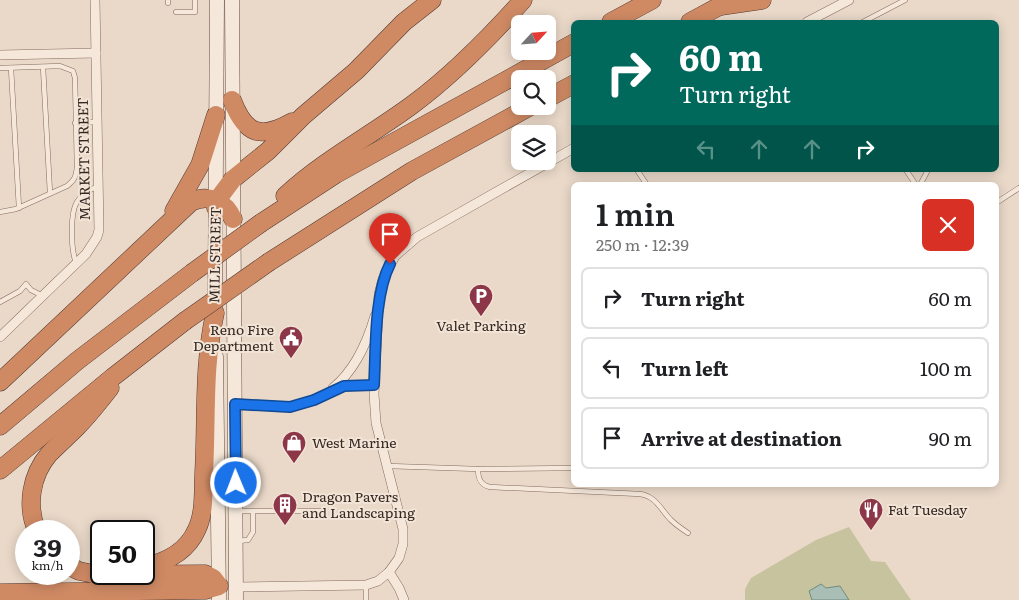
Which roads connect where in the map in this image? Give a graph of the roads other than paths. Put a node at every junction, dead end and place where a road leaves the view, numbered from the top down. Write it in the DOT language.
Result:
graph roads {
  1 [pos="95,0"];
  2 [pos="195,0"];
  3 [pos="217,0"];
  4 [pos="232,0"];
  5 [pos="432,0"];
  6 [pos="523,0"];
  7 [pos="652,0"];
  8 [pos="762,0"];
  9 [pos="849,0"];
  10 [pos="905,0"];
  11 [pos="726,3"];
  12 [pos="176,12"];
  13 [pos="615,20"];
  14 [pos="694,20"];
  15 [pos="811,20"];
  16 [pos="867,20"];
  17 [pos="571,45"];
  18 [pos="96,53"];
  19 [pos="0,55"];
  20 [pos="43,67"];
  21 [pos="0,68"];
  22 [pos="11,68"];
  23 [pos="571,86"];
  24 [pos="556,94"];
  25 [pos="232,100"];
  26 [pos="216,115"];
  27 [pos="515,115"];
  28 [pos="304,116"];
  29 [pos="97,122"];
  30 [pos="75,123"];
  31 [pos="571,150"];
  32 [pos="233,179"];
  33 [pos="98,186"];
  34 [pos="1019,188"];
  35 [pos="50,193"];
  36 [pos="999,201"];
  37 [pos="217,203"];
  38 [pos="19,208"];
  39 [pos="0,212"];
  40 [pos="233,219"];
  41 [pos="262,222"];
  42 [pos="153,239"];
  43 [pos="76,263"];
  44 [pos="380,294"];
  45 [pos="43,296"];
  46 [pos="0,302"];
  47 [pos="215,314"];
  48 [pos="0,337"];
  49 [pos="147,350"];
  50 [pos="0,382"];
  51 [pos="374,385"];
  52 [pos="322,396"];
  53 [pos="235,404"];
  54 [pos="0,426"];
  55 [pos="386,466"];
  56 [pos="571,468"];
  57 [pos="478,469"];
  58 [pos="0,470"];
  59 [pos="253,511"];
  60 [pos="322,511"];
  61 [pos="236,512"];
  62 [pos="32,520"];
  63 [pos="688,533"];
  64 [pos="236,541"];
  65 [pos="155,564"];
  66 [pos="389,572"];
  67 [pos="155,574"];
  68 [pos="366,585"];
  69 [pos="0,593"];
  70 [pos="228,593"];
  71 [pos="366,600"];
  72 [pos="404,600"];
  1 -- 18 [label="street, MARKET STREET"];
  2 -- 12 [label="lane"];
  3 -- 26 [label="main road, MILL STREET"];
  4 -- 25 [label="main road, MILL STREET"];
  5 -- 28 [label="highway"];
  6 -- 41 [label="highway"];
  7 -- 13 [label="highway"];
  8 -- 11 [label="highway"];
  9 -- 15 [label="street"];
  10 -- 16 [label="lane"];
  11 -- 14 [label="highway"];
  17 -- 41 [label="highway"];
  18 -- 19 [label="street"];
  18 -- 29 [label="street, MARKET STREET"];
  20 -- 22 [label="lane"];
  20 -- 30 [label="lane"];
  20 -- 35 [label="lane"];
  21 -- 22 [label="lane"];
  22 -- 38 [label="lane"];
  23 -- 24 [label="highway"];
  25 -- 28 [label="highway"];
  25 -- 32 [label="main road, MILL STREET"];
  26 -- 37 [label="main road, MILL STREET"];
  26 -- 42 [label="highway"];
  27 -- 49 [label="highway, bridge"];
  28 -- 32 [label="highway"];
  29 -- 30 [label="lane"];
  29 -- 33 [label="street, MARKET STREET"];
  30 -- 35 [label="lane"];
  31 -- 44 [label="street"];
  32 -- 37 [label="highway"];
  32 -- 40 [label="main road, MILL STREET"];
  33 -- 43 [label="street, MARKET STREET"];
  33 -- 43 [label="lane"];
  34 -- 36 [label="lane"];
  35 -- 38 [label="lane"];
  37 -- 40 [label="highway"];
  37 -- 42 [label="highway"];
  37 -- 47 [label="main road, MILL STREET"];
  38 -- 39 [label="lane"];
  40 -- 53 [label="main road, MILL STREET"];
  41 -- 54 [label="highway, bridge"];
  42 -- 50 [label="highway"];
  43 -- 45 [label="street, MARKET STREET"];
  44 -- 51 [label="street"];
  44 -- 52 [label="street"];
  45 -- 46 [label="lane"];
  45 -- 48 [label="street, MARKET STREET"];
  47 -- 65 [label="highway"];
  47 -- 70 [label="main road, MILL STREET"];
  49 -- 58 [label="highway"];
  49 -- 62 [label="highway"];
  51 -- 52 [label="street"];
  51 -- 55 [label="street"];
  52 -- 53 [label="street"];
  53 -- 61 [label="main road, MILL STREET"];
  55 -- 57 [label="lane"];
  55 -- 66 [label="street"];
  56 -- 57 [label="lane"];
  57 -- 63 [label="lane"];
  59 -- 60 [label="lane"];
  59 -- 61 [label="lane"];
  59 -- 64 [label="lane"];
  61 -- 64 [label="main road, MILL STREET"];
  64 -- 70 [label="main road, MILL STREET"];
  66 -- 68 [label="street"];
  66 -- 72 [label="street"];
  67 -- 70 [label="highway"];
  68 -- 70 [label="street"];
  68 -- 71 [label="lane"];
  69 -- 70 [label="highway"];
}
